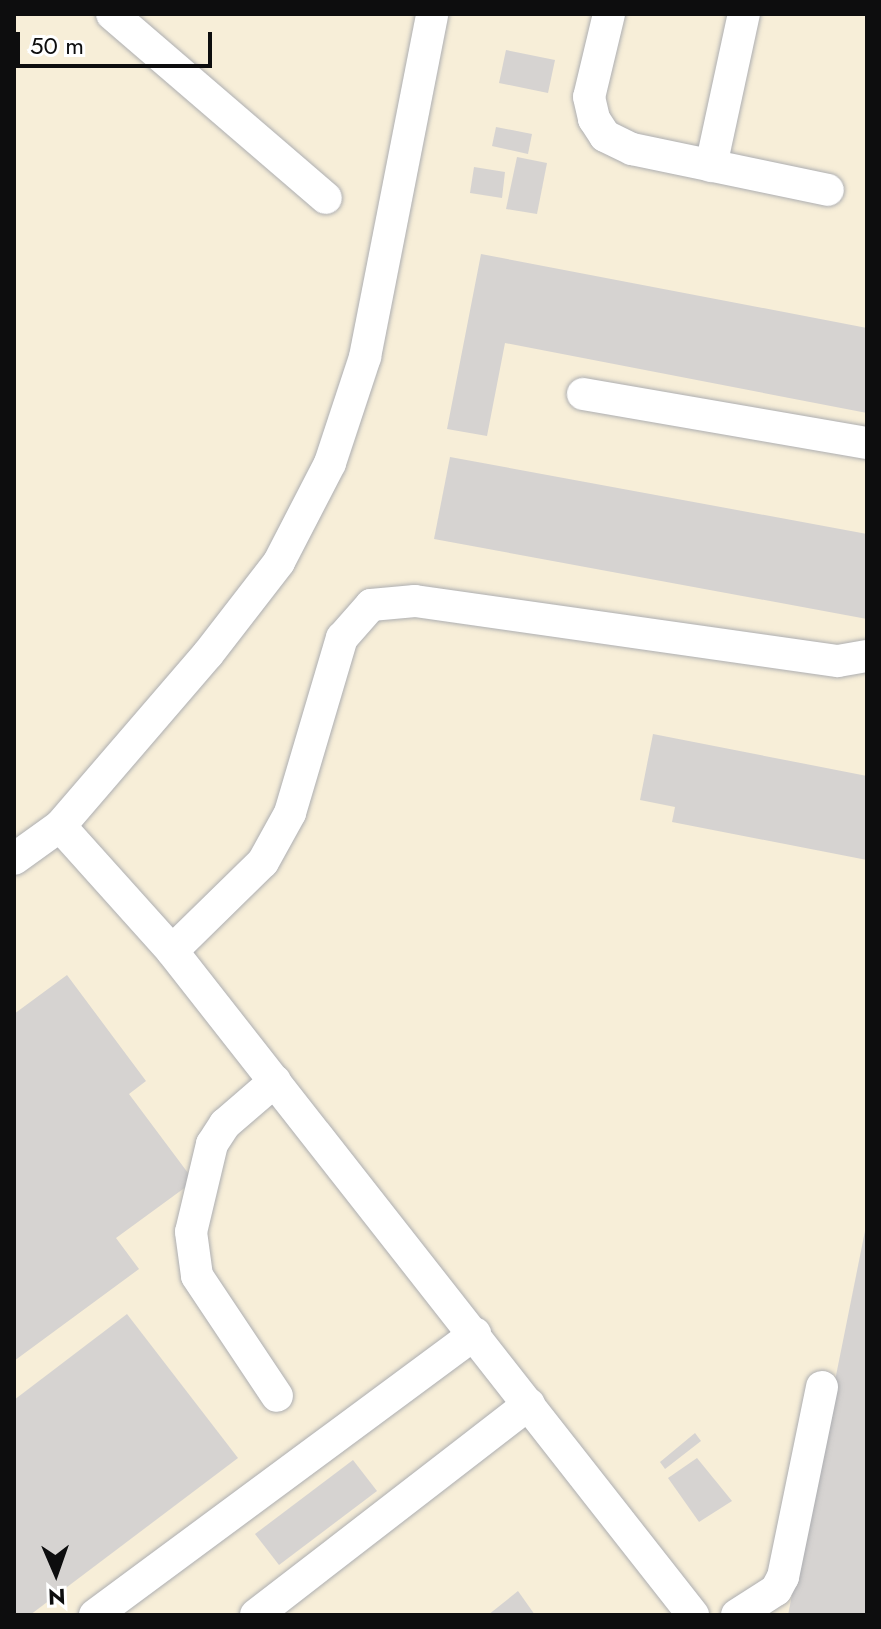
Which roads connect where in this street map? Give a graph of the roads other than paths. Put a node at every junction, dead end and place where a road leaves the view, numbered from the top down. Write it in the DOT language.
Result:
graph roads {
  1 [pos="112,14"];
  2 [pos="432,14"];
  3 [pos="609,14"];
  4 [pos="744,14"];
  5 [pos="711,166"];
  6 [pos="828,190"];
  7 [pos="326,198"];
  8 [pos="583,394"];
  9 [pos="867,443"];
  10 [pos="867,656"];
  11 [pos="60,826"];
  12 [pos="14,859"];
  13 [pos="172,951"];
  14 [pos="275,1081"];
  15 [pos="475,1334"];
  16 [pos="822,1387"];
  17 [pos="277,1396"];
  18 [pos="529,1404"];
  19 [pos="95,1615"];
  20 [pos="256,1615"];
  21 [pos="693,1615"];
  22 [pos="737,1615"];
  1 -- 7 [label="street"];
  2 -- 11 [label="street"];
  3 -- 5 [label="street"];
  4 -- 5 [label="street"];
  5 -- 6 [label="street"];
  8 -- 9 [label="street"];
  10 -- 13 [label="street"];
  11 -- 12 [label="street"];
  11 -- 13 [label="street"];
  13 -- 14 [label="street"];
  14 -- 15 [label="street"];
  14 -- 17 [label="street"];
  15 -- 18 [label="street"];
  15 -- 19 [label="street"];
  16 -- 22 [label="street"];
  18 -- 20 [label="street"];
  18 -- 21 [label="street"];
}
